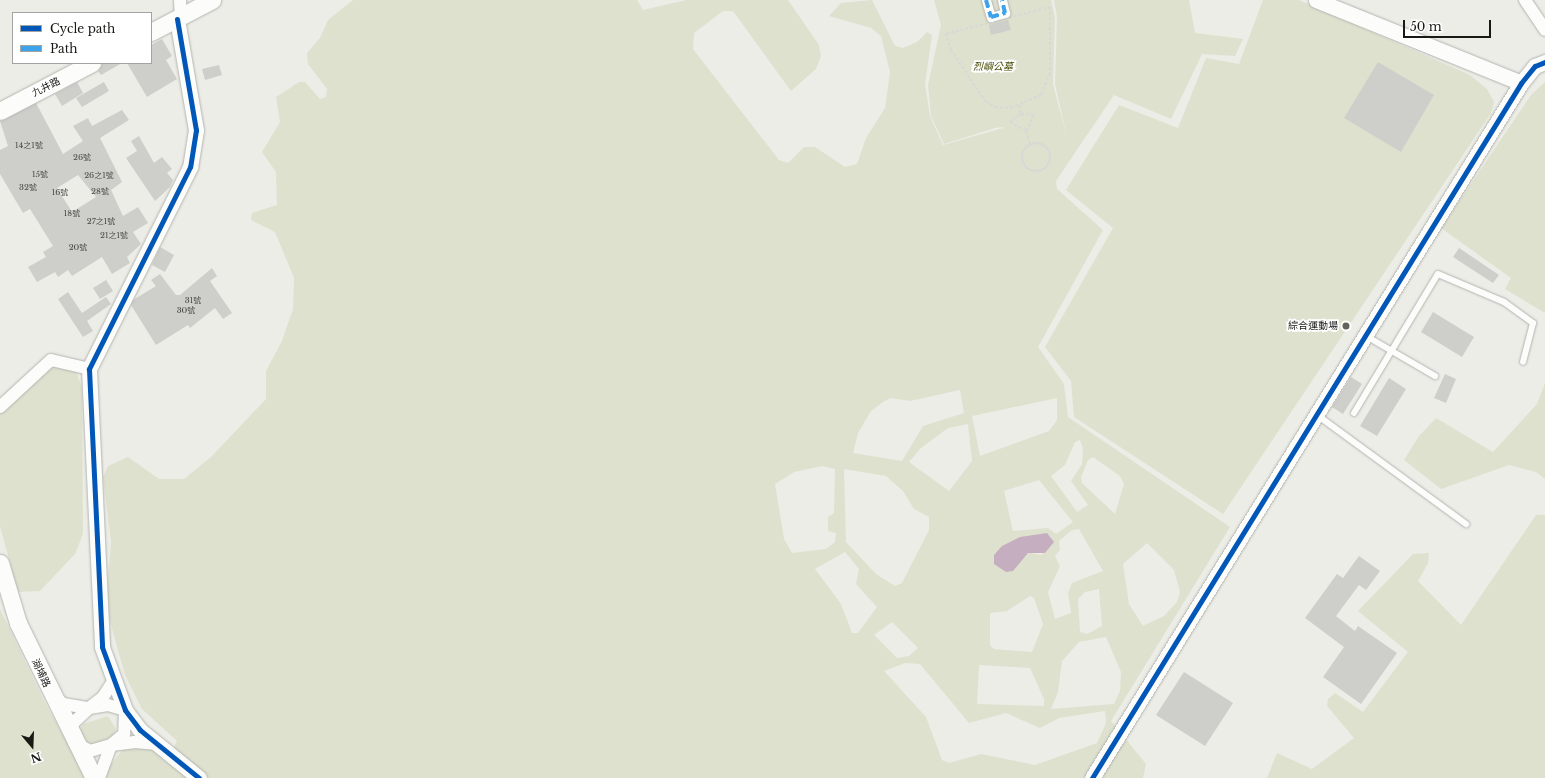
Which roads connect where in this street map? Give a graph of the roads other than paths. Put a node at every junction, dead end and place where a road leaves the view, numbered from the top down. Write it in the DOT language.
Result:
graph roads {
  1 [pos="180,0"];
  2 [pos="212,0"];
  3 [pos="986,0"];
  4 [pos="1002,0"];
  5 [pos="1316,0"];
  6 [pos="1525,0"];
  7 [pos="179,18"];
  8 [pos="1545,30"];
  9 [pos="152,32"];
  10 [pos="1545,62"];
  11 [pos="90,64"];
  12 [pos="1521,83"];
  13 [pos="0,111"];
  14 [pos="1364,335"];
  15 [pos="1392,350"];
  16 [pos="1523,362"];
  17 [pos="89,369"];
  18 [pos="1435,376"];
  19 [pos="0,407"];
  20 [pos="1354,413"];
  21 [pos="1316,414"];
  22 [pos="1466,524"];
  23 [pos="0,563"];
  24 [pos="114,680"];
  25 [pos="50,693"];
  26 [pos="89,708"];
  27 [pos="125,710"];
  28 [pos="74,742"];
  29 [pos="158,744"];
  30 [pos="111,745"];
  31 [pos="94,778"];
  32 [pos="99,778"];
  33 [pos="199,778"];
  34 [pos="1092,778"];
  1 -- 7 [label="street"];
  2 -- 7 [label="main road"];
  3 -- 4 [label="street"];
  5 -- 12 [label="street"];
  6 -- 8 [label="street"];
  7 -- 9 [label="main road"];
  7 -- 17 [label="street"];
  10 -- 12 [label="street"];
  11 -- 13 [label="main road, 九井路"];
  12 -- 14 [label="street"];
  14 -- 15 [label="lane"];
  14 -- 21 [label="street"];
  15 -- 16 [label="lane"];
  15 -- 18 [label="lane"];
  15 -- 20 [label="lane"];
  17 -- 19 [label="street"];
  17 -- 24 [label="street"];
  21 -- 22 [label="lane"];
  21 -- 34 [label="street"];
  23 -- 25 [label="main road, 湖埔路"];
  24 -- 26 [label="street"];
  24 -- 27 [label="street"];
  25 -- 26 [label="street"];
  25 -- 28 [label="main road, 湖埔路"];
  26 -- 27 [label="street"];
  26 -- 28 [label="street"];
  27 -- 29 [label="street"];
  27 -- 30 [label="street"];
  28 -- 30 [label="street"];
  28 -- 31 [label="main road, 湖埔路"];
  29 -- 30 [label="street"];
  29 -- 33 [label="street"];
  30 -- 32 [label="street"];
}
